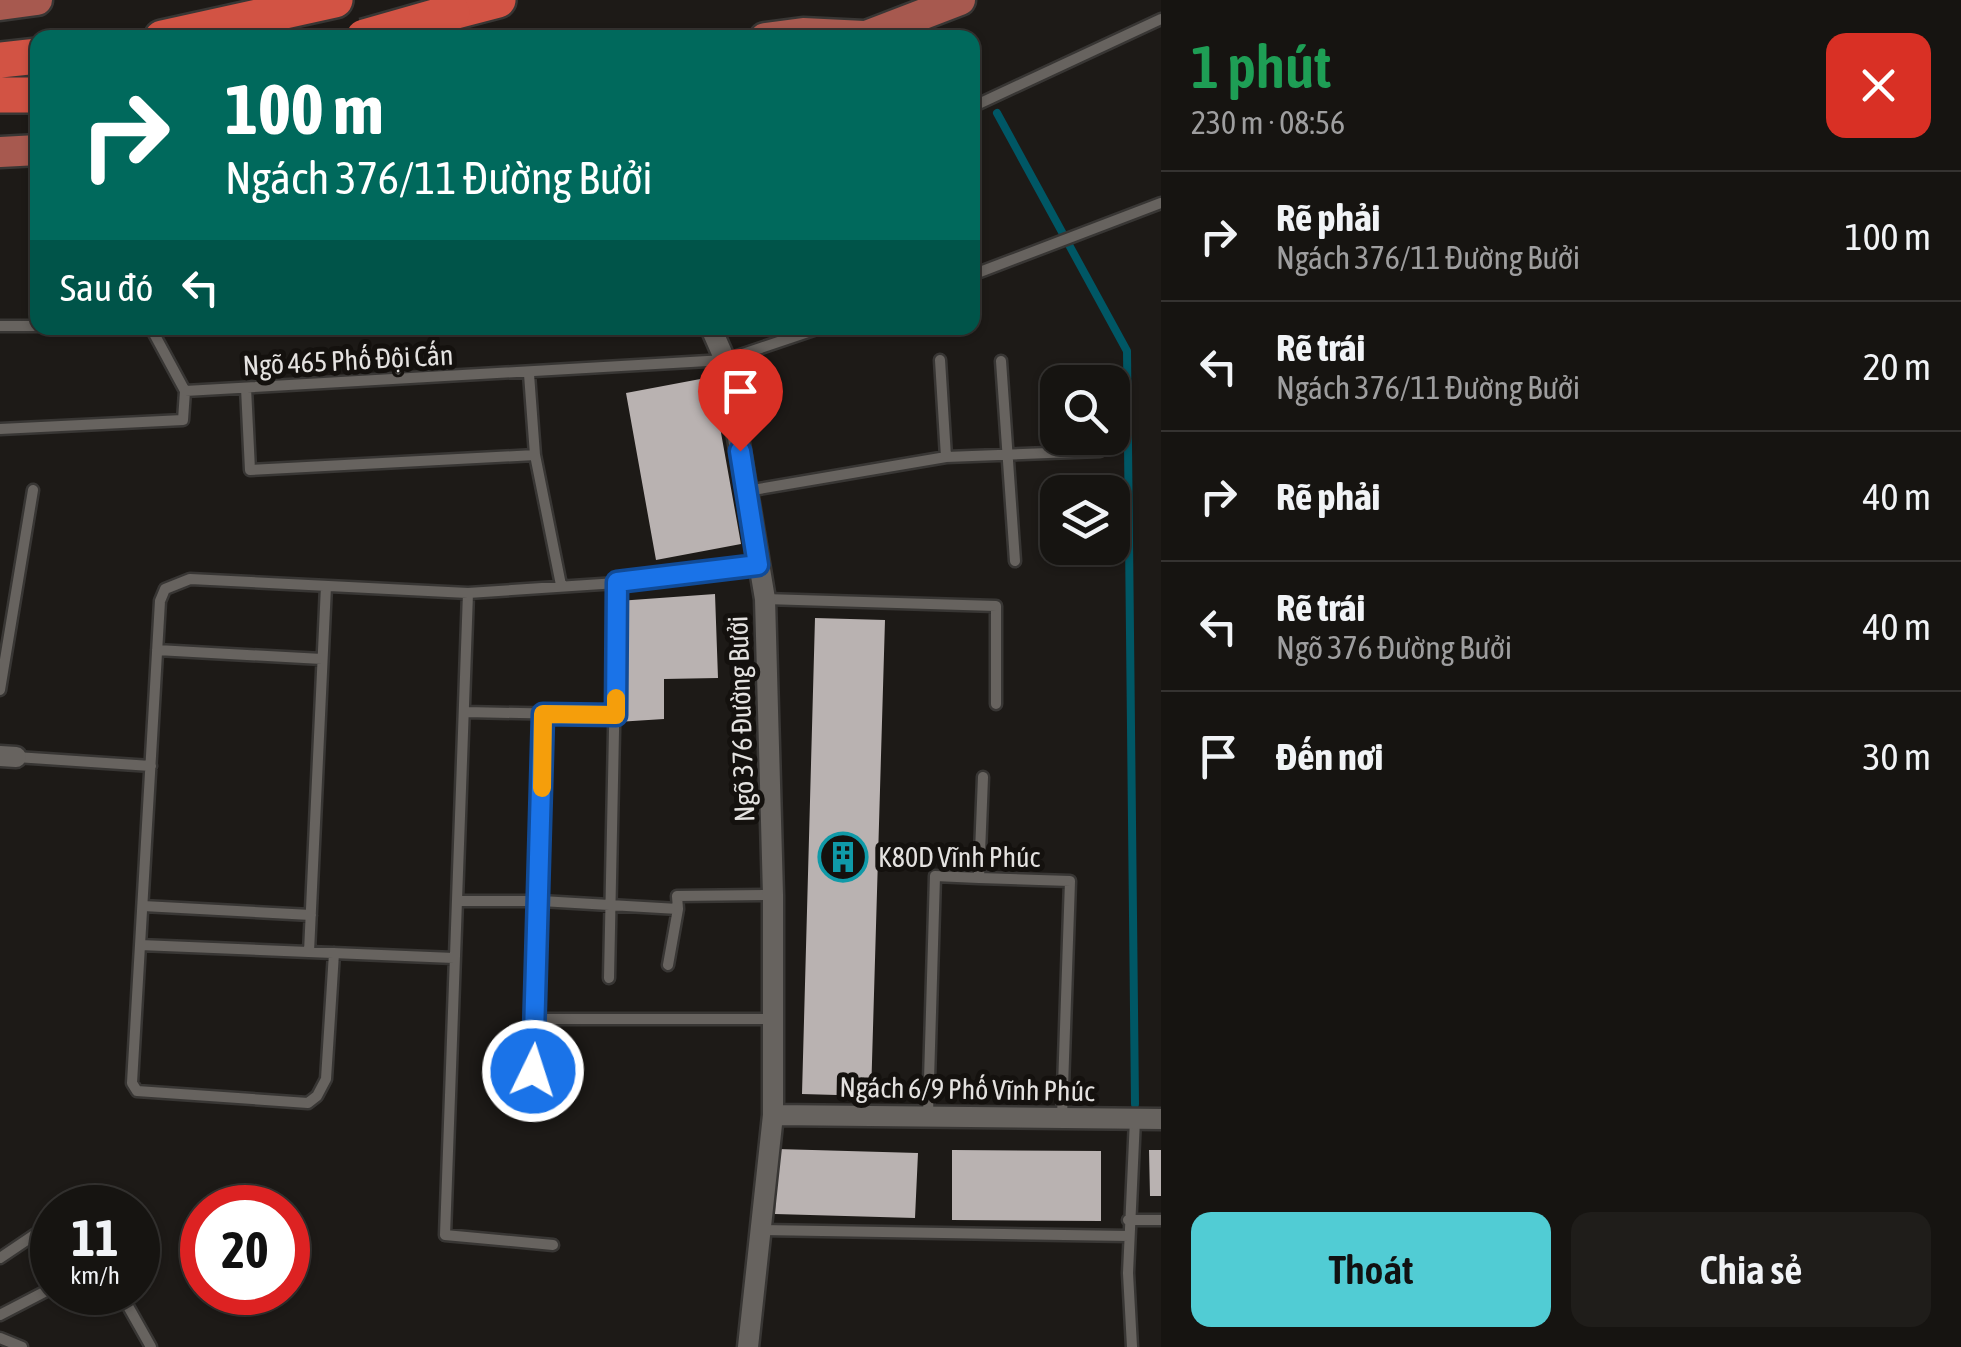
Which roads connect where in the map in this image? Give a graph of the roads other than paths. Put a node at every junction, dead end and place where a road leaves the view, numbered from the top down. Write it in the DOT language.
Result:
graph roads {
  1 [pos="38,0"];
  2 [pos="336,0"];
  3 [pos="407,0"];
  4 [pos="498,0"];
  5 [pos="960,0"];
  6 [pos="0,5"];
  7 [pos="1161,19"];
  8 [pos="199,30"];
  9 [pos="387,30"];
  10 [pos="414,30"];
  11 [pos="881,30"];
  12 [pos="30,57"];
  13 [pos="0,60"];
  14 [pos="30,94"];
  15 [pos="0,96"];
  16 [pos="980,104"];
  17 [pos="30,150"];
  18 [pos="0,152"];
  19 [pos="1161,203"];
  20 [pos="980,272"];
  21 [pos="0,326"];
  22 [pos="30,326"];
  23 [pos="155,335"];
  24 [pos="714,335"];
  25 [pos="799,335"];
  26 [pos="725,360"];
  27 [pos="940,360"];
  28 [pos="1001,361"];
  29 [pos="529,374"];
  30 [pos="246,388"];
  31 [pos="185,391"];
  32 [pos="0,429"];
  33 [pos="1007,452"];
  34 [pos="1040,452"];
  35 [pos="535,455"];
  36 [pos="946,457"];
  37 [pos="33,490"];
  38 [pos="748,490"];
  39 [pos="1016,561"];
  40 [pos="758,565"];
  41 [pos="617,582"];
  42 [pos="562,585"];
  43 [pos="326,586"];
  44 [pos="468,593"];
  45 [pos="765,599"];
  46 [pos="157,650"];
  47 [pos="322,659"];
  48 [pos="0,690"];
  49 [pos="996,704"];
  50 [pos="466,712"];
  51 [pos="543,714"];
  52 [pos="616,715"];
  53 [pos="8,756"];
  54 [pos="151,766"];
  55 [pos="983,777"];
  56 [pos="978,878"];
  57 [pos="773,895"];
  58 [pos="458,901"];
  59 [pos="541,901"];
  60 [pos="143,906"];
  61 [pos="612,906"];
  62 [pos="678,910"];
  63 [pos="311,915"];
  64 [pos="140,945"];
  65 [pos="309,952"];
  66 [pos="334,954"];
  67 [pos="454,958"];
  68 [pos="668,966"];
  69 [pos="608,978"];
  70 [pos="537,1019"];
  71 [pos="775,1019"];
  72 [pos="533,1071"];
  73 [pos="928,1114"];
  74 [pos="773,1115"];
  75 [pos="1062,1117"];
  76 [pos="1134,1119"];
  77 [pos="1161,1120"];
  78 [pos="1128,1220"];
  79 [pos="1161,1220"];
  80 [pos="759,1230"];
  81 [pos="1128,1236"];
  82 [pos="30,1237"];
  83 [pos="552,1244"];
  84 [pos="0,1258"];
  85 [pos="30,1299"];
  86 [pos="0,1315"];
  87 [pos="133,1315"];
  88 [pos="0,1338"];
  89 [pos="22,1347"];
  90 [pos="151,1347"];
  91 [pos="748,1347"];
  92 [pos="1132,1347"];
  1 -- 6 [label="main road"];
  2 -- 8 [label="highway"];
  3 -- 10 [label="main road"];
  4 -- 9 [label="highway, bridge"];
  5 -- 11 [label="main road"];
  7 -- 16 [label="lane"];
  12 -- 13 [label="highway"];
  14 -- 15 [label="highway"];
  17 -- 18 [label="main road"];
  19 -- 20 [label="lane"];
  21 -- 22 [label="lane"];
  23 -- 31 [label="lane"];
  24 -- 26 [label="street, Ngõ 376 Đường Bưởi"];
  25 -- 26 [label="lane, Ngõ 465 Phố Đội Cấn"];
  26 -- 29 [label="lane, Ngõ 465 Phố Đội Cấn"];
  26 -- 38 [label="street, Ngõ 376 Đường Bưởi"];
  27 -- 36 [label="lane"];
  28 -- 33 [label="lane"];
  29 -- 30 [label="lane, Ngõ 465 Phố Đội Cấn"];
  29 -- 35 [label="lane"];
  30 -- 31 [label="lane, Ngõ 465 Phố Đội Cấn"];
  30 -- 35 [label="lane"];
  31 -- 32 [label="lane"];
  33 -- 34 [label="lane"];
  33 -- 36 [label="lane"];
  33 -- 39 [label="lane"];
  35 -- 42 [label="lane"];
  36 -- 38 [label="lane"];
  37 -- 48 [label="lane"];
  38 -- 40 [label="street, Ngõ 376 Đường Bưởi"];
  40 -- 41 [label="lane"];
  40 -- 45 [label="street, Ngõ 376 Đường Bưởi"];
  41 -- 42 [label="lane"];
  41 -- 52 [label="lane"];
  42 -- 44 [label="lane"];
  43 -- 44 [label="lane"];
  43 -- 46 [label="lane"];
  43 -- 47 [label="lane"];
  44 -- 50 [label="lane"];
  45 -- 49 [label="lane"];
  45 -- 57 [label="street, Ngõ 376 Đường Bưởi"];
  46 -- 47 [label="lane"];
  46 -- 54 [label="lane"];
  47 -- 63 [label="lane"];
  50 -- 51 [label="lane"];
  50 -- 58 [label="lane"];
  51 -- 52 [label="lane"];
  51 -- 59 [label="lane"];
  52 -- 61 [label="lane"];
  53 -- 54 [label="lane"];
  54 -- 60 [label="lane"];
  55 -- 56 [label="lane"];
  56 -- 73 [label="lane"];
  56 -- 75 [label="lane"];
  57 -- 62 [label="lane"];
  57 -- 71 [label="street, Ngõ 376 Đường Bưởi"];
  58 -- 59 [label="lane"];
  58 -- 67 [label="lane"];
  59 -- 61 [label="lane"];
  59 -- 70 [label="lane"];
  60 -- 63 [label="lane"];
  60 -- 64 [label="lane"];
  61 -- 62 [label="lane"];
  61 -- 69 [label="lane"];
  62 -- 68 [label="lane"];
  63 -- 65 [label="lane"];
  64 -- 65 [label="lane"];
  64 -- 66 [label="lane"];
  65 -- 66 [label="lane"];
  66 -- 67 [label="lane"];
  67 -- 83 [label="lane"];
  70 -- 71 [label="lane"];
  70 -- 72 [label="lane"];
  71 -- 74 [label="street, Ngõ 376 Đường Bưởi"];
  73 -- 74 [label="street, Ngách 6/9 Phố Vĩnh Phúc"];
  73 -- 75 [label="street, Ngách 6/9 Phố Vĩnh Phúc"];
  74 -- 80 [label="street, Ngõ 376 Đường Bưởi"];
  75 -- 76 [label="street, Ngách 6/9 Phố Vĩnh Phúc"];
  76 -- 77 [label="street, Ngách 6/9 Phố Vĩnh Phúc"];
  76 -- 78 [label="lane"];
  78 -- 79 [label="lane"];
  78 -- 81 [label="lane"];
  80 -- 81 [label="lane"];
  80 -- 91 [label="street, Ngõ 376 Đường Bưởi"];
  81 -- 92 [label="lane"];
  82 -- 84 [label="lane"];
  85 -- 86 [label="lane"];
  87 -- 90 [label="lane"];
  88 -- 89 [label="lane"];
}
